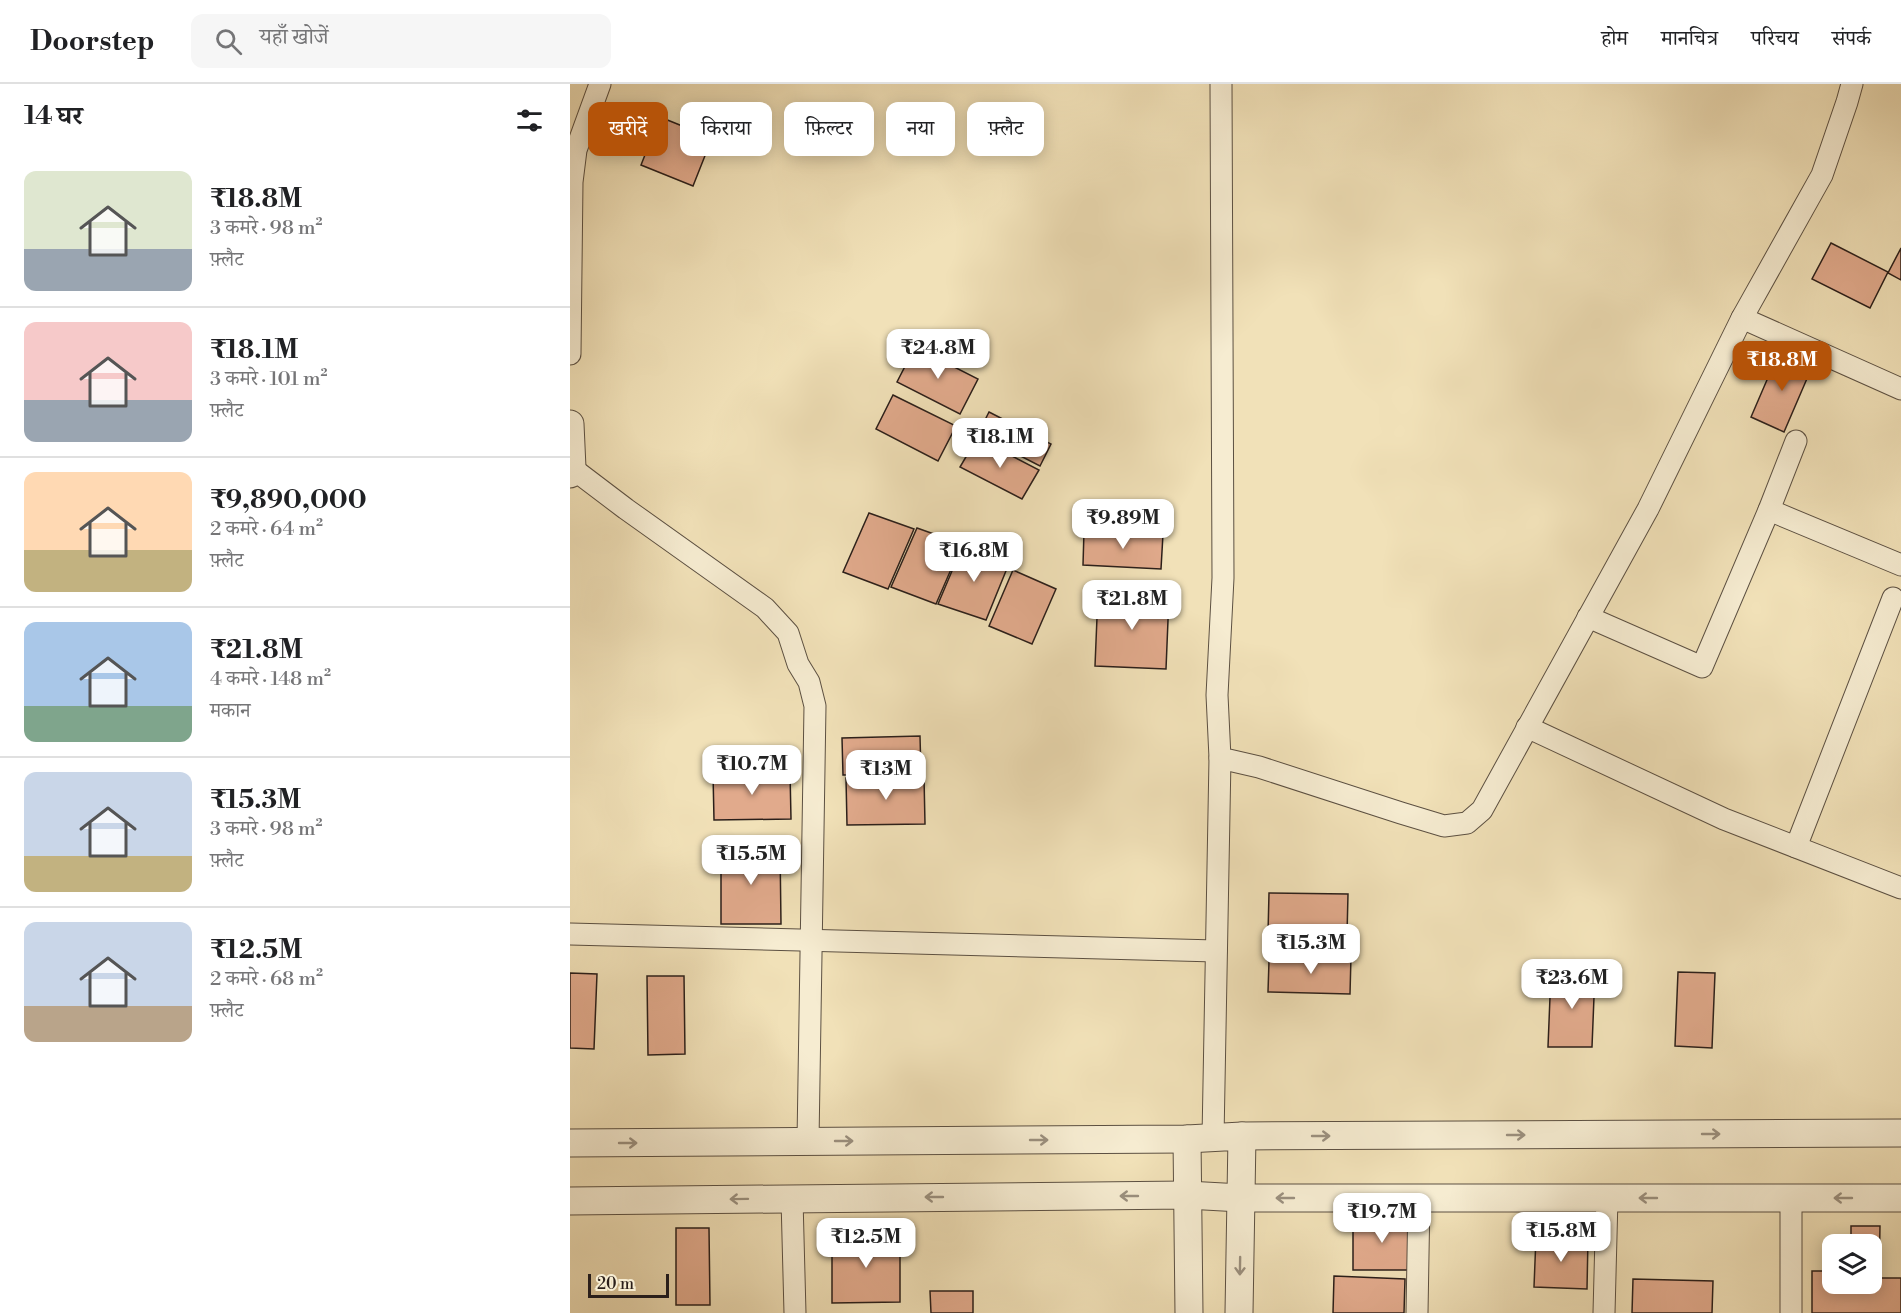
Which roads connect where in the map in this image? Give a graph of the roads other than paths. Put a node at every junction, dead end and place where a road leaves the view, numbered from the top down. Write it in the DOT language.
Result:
graph roads {
  1 [pos="600,84"];
  2 [pos="1221,84"];
  3 [pos="1852,84"];
  4 [pos="1742,318"];
  5 [pos="570,354"];
  6 [pos="1901,388"];
  7 [pos="570,424"];
  8 [pos="1796,441"];
  9 [pos="571,471"];
  10 [pos="1769,510"];
  11 [pos="1901,565"];
  12 [pos="1901,574"];
  13 [pos="1897,600"];
  14 [pos="1588,617"];
  15 [pos="1527,727"];
  16 [pos="1220,758"];
  17 [pos="1796,847"];
  18 [pos="1901,888"];
  19 [pos="570,934"];
  20 [pos="811,940"];
  21 [pos="1216,951"];
  22 [pos="1901,1132"];
  23 [pos="1242,1136"];
  24 [pos="1200,1138"];
  25 [pos="808,1141"];
  26 [pos="570,1143"];
  27 [pos="1187,1195"];
  28 [pos="1241,1198"];
  29 [pos="1419,1198"];
  30 [pos="1607,1198"];
  31 [pos="1790,1198"];
  32 [pos="1901,1198"];
  33 [pos="792,1199"];
  34 [pos="570,1201"];
  35 [pos="795,1313"];
  36 [pos="1189,1313"];
  37 [pos="1239,1313"];
  38 [pos="1417,1313"];
  39 [pos="1604,1313"];
  40 [pos="1791,1313"];
  1 -- 5 [label="street"];
  2 -- 16 [label="street"];
  3 -- 4 [label="street"];
  4 -- 6 [label="street"];
  4 -- 14 [label="street"];
  7 -- 9 [label="street"];
  8 -- 10 [label="street"];
  9 -- 20 [label="street"];
  10 -- 11 [label="street"];
  10 -- 14 [label="street"];
  12 -- 13 [label="street"];
  13 -- 17 [label="street"];
  14 -- 15 [label="street"];
  15 -- 16 [label="street"];
  15 -- 17 [label="street"];
  16 -- 21 [label="street"];
  17 -- 18 [label="street"];
  19 -- 20 [label="street"];
  20 -- 21 [label="street"];
  20 -- 25 [label="street"];
  21 -- 24 [label="street"];
  23 -- 22 [label="street, one-way"];
  23 -- 24 [label="street"];
  23 -- 28 [label="street"];
  25 -- 24 [label="street, one-way"];
  24 -- 27 [label="street"];
  26 -- 25 [label="street, one-way"];
  27 -- 28 [label="street"];
  27 -- 33 [label="street, one-way"];
  27 -- 36 [label="street"];
  29 -- 28 [label="street, one-way"];
  28 -- 37 [label="street, one-way"];
  29 -- 30 [label="street"];
  29 -- 38 [label="street"];
  31 -- 30 [label="street, one-way"];
  30 -- 39 [label="street"];
  32 -- 31 [label="street, one-way"];
  31 -- 40 [label="street"];
  33 -- 34 [label="street, one-way"];
  33 -- 35 [label="street"];
}
